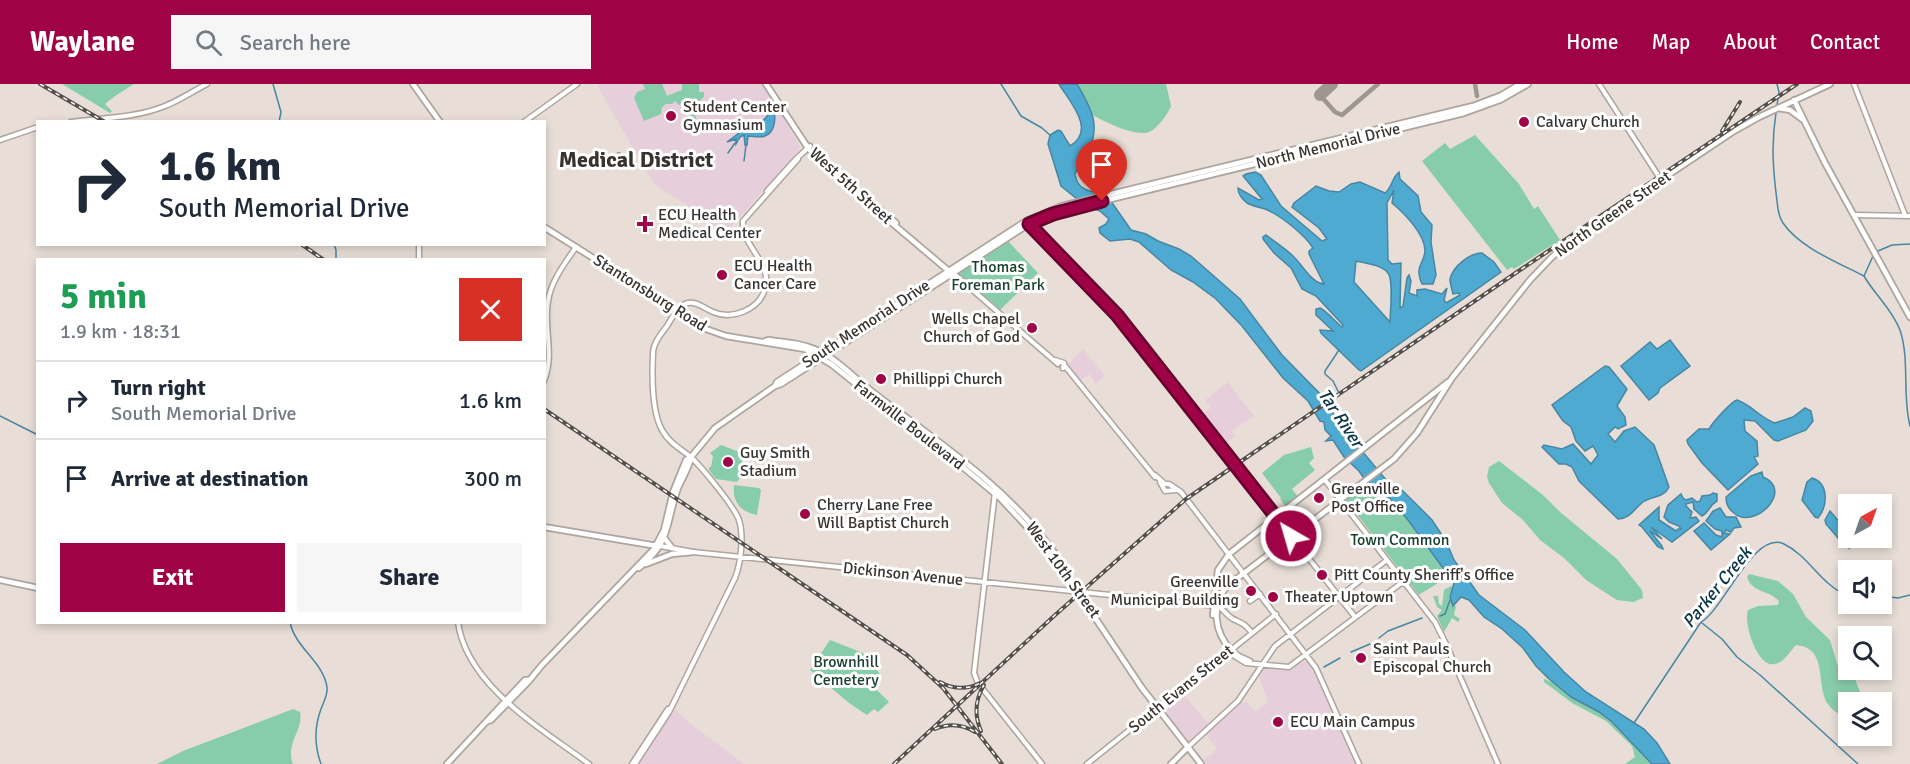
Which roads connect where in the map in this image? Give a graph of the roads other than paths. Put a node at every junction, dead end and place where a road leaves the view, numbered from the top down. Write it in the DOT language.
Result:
graph roads {
  1 [pos="207,84"];
  2 [pos="413,84"];
  3 [pos="577,84"];
  4 [pos="768,84"];
  5 [pos="1520,84"];
  6 [pos="1528,84"];
  7 [pos="1599,84"];
  8 [pos="1830,84"];
  9 [pos="1854,84"];
  10 [pos="1794,100"];
  11 [pos="1778,108"];
  12 [pos="91,120"];
  13 [pos="439,120"];
  14 [pos="527,120"];
  15 [pos="1804,120"];
  16 [pos="1399,127"];
  17 [pos="36,128"];
  18 [pos="0,140"];
  19 [pos="809,147"];
  20 [pos="1661,180"];
  21 [pos="1123,194"];
  22 [pos="867,201"];
  23 [pos="1855,215"];
  24 [pos="1908,215"];
  25 [pos="1028,223"];
  26 [pos="546,228"];
  27 [pos="576,246"];
  28 [pos="951,271"];
  29 [pos="676,311"];
  30 [pos="1910,317"];
  31 [pos="763,342"];
  32 [pos="805,349"];
  33 [pos="834,350"];
  34 [pos="822,355"];
  35 [pos="834,361"];
  36 [pos="808,362"];
  37 [pos="546,373"];
  38 [pos="1452,378"];
  39 [pos="775,386"];
  40 [pos="1433,395"];
  41 [pos="1438,401"];
  42 [pos="691,457"];
  43 [pos="1325,480"];
  44 [pos="995,491"];
  45 [pos="1341,500"];
  46 [pos="1277,517"];
  47 [pos="546,527"];
  48 [pos="1293,537"];
  49 [pos="664,539"];
  50 [pos="658,546"];
  51 [pos="672,548"];
  52 [pos="693,552"];
  53 [pos="1229,554"];
  54 [pos="739,556"];
  55 [pos="1387,560"];
  56 [pos="643,564"];
  57 [pos="636,568"];
  58 [pos="1244,573"];
  59 [pos="0,580"];
  60 [pos="1404,580"];
  61 [pos="985,583"];
  62 [pos="36,588"];
  63 [pos="1215,591"];
  64 [pos="1223,591"];
  65 [pos="1260,594"];
  66 [pos="1340,597"];
  67 [pos="1250,601"];
  68 [pos="1215,606"];
  69 [pos="1276,615"];
  70 [pos="1355,617"];
  71 [pos="458,624"];
  72 [pos="1252,633"];
  73 [pos="1291,634"];
  74 [pos="1229,651"];
  75 [pos="1306,654"];
  76 [pos="1311,661"];
  77 [pos="1299,662"];
  78 [pos="1251,664"];
  79 [pos="1262,665"];
  80 [pos="1255,674"];
  81 [pos="508,701"];
  82 [pos="1157,708"];
  83 [pos="1188,747"];
  84 [pos="447,764"];
  85 [pos="589,764"];
  86 [pos="633,764"];
  87 [pos="1042,764"];
  88 [pos="1087,764"];
  89 [pos="1171,764"];
  90 [pos="1201,764"];
  91 [pos="1359,764"];
  92 [pos="1498,764"];
  1 -- 12 [label="main road"];
  2 -- 13 [label="main road"];
  3 -- 14 [label="main road"];
  4 -- 19 [label="main road, West 5th Street"];
  5 -- 16 [label="main road, North Memorial Drive"];
  6 -- 16 [label="main road, North Memorial Drive"];
  7 -- 20 [label="main road"];
  8 -- 10 [label="main road, North Greene Street"];
  9 -- 24 [label="main road"];
  10 -- 11 [label="main road, North Greene Street"];
  10 -- 15 [label="main road"];
  11 -- 15 [label="main road"];
  11 -- 20 [label="main road, North Greene Street"];
  15 -- 23 [label="main road"];
  16 -- 21 [label="main road, North Memorial Drive"];
  17 -- 18 [label="main road"];
  19 -- 22 [label="main road, West 5th Street"];
  19 -- 22 [label="main road, West 5th Street"];
  19 -- 29 [label="main road"];
  20 -- 38 [label="main road, North Greene Street"];
  21 -- 25 [label="main road, South Memorial Drive"];
  22 -- 28 [label="main road, West 5th Street"];
  22 -- 28 [label="main road, West 5th Street"];
  23 -- 24 [label="main road"];
  23 -- 30 [label="main road"];
  25 -- 28 [label="main road, South Memorial Drive"];
  25 -- 46 [label="main road"];
  26 -- 27 [label="main road, Stantonsburg Road"];
  27 -- 29 [label="main road, Stantonsburg Road"];
  27 -- 37 [label="main road"];
  28 -- 33 [label="main road, South Memorial Drive"];
  28 -- 34 [label="main road, South Memorial Drive"];
  28 -- 53 [label="main road, West 5th Street"];
  29 -- 31 [label="main road, Stantonsburg Road"];
  29 -- 42 [label="main road"];
  31 -- 32 [label="main road, Stantonsburg Road"];
  31 -- 34 [label="main road, Stantonsburg Road"];
  32 -- 34 [label="main road, Stantonsburg Road"];
  32 -- 36 [label="main road"];
  33 -- 34 [label="main road, South Memorial Drive"];
  33 -- 35 [label="main road"];
  34 -- 35 [label="main road, Farmville Boulevard"];
  34 -- 36 [label="main road, South Memorial Drive"];
  34 -- 39 [label="main road, South Memorial Drive"];
  34 -- 44 [label="main road, Farmville Boulevard"];
  35 -- 44 [label="main road, Farmville Boulevard"];
  36 -- 39 [label="main road, South Memorial Drive"];
  38 -- 40 [label="main road"];
  38 -- 41 [label="main road, North Greene Street"];
  39 -- 42 [label="main road, South Memorial Drive"];
  40 -- 41 [label="main road"];
  40 -- 43 [label="main road"];
  41 -- 45 [label="main road, North Greene Street"];
  42 -- 49 [label="main road, South Memorial Drive"];
  42 -- 50 [label="main road, South Memorial Drive"];
  42 -- 54 [label="main road"];
  43 -- 45 [label="main road"];
  43 -- 46 [label="main road"];
  44 -- 61 [label="main road"];
  44 -- 82 [label="main road, West 10th Street, bridge"];
  45 -- 48 [label="main road, North Greene Street"];
  45 -- 55 [label="main road"];
  46 -- 48 [label="main road"];
  46 -- 53 [label="main road"];
  47 -- 50 [label="main road, Dickinson Avenue"];
  48 -- 58 [label="main road, North Greene Street"];
  48 -- 66 [label="main road"];
  49 -- 50 [label="main road, South Memorial Drive"];
  49 -- 51 [label="main road"];
  50 -- 51 [label="main road, Dickinson Avenue"];
  50 -- 56 [label="main road, South Memorial Drive"];
  50 -- 57 [label="main road, South Memorial Drive"];
  51 -- 52 [label="main road, Dickinson Avenue"];
  52 -- 54 [label="main road, Dickinson Avenue"];
  52 -- 56 [label="main road"];
  53 -- 58 [label="main road"];
  53 -- 63 [label="main road"];
  54 -- 61 [label="main road, Dickinson Avenue"];
  54 -- 86 [label="main road"];
  55 -- 60 [label="main road"];
  55 -- 66 [label="main road"];
  56 -- 57 [label="main road, South Memorial Drive"];
  57 -- 81 [label="main road, South Memorial Drive"];
  58 -- 64 [label="main road, North Greene Street"];
  58 -- 65 [label="main road"];
  59 -- 62 [label="main road"];
  60 -- 70 [label="main road"];
  60 -- 92 [label="main road"];
  61 -- 68 [label="main road, Dickinson Avenue"];
  61 -- 87 [label="main road"];
  63 -- 64 [label="main road"];
  63 -- 68 [label="main road"];
  64 -- 68 [label="main road"];
  65 -- 67 [label="main road"];
  65 -- 69 [label="main road"];
  66 -- 70 [label="main road"];
  66 -- 73 [label="main road"];
  68 -- 72 [label="main road, Dickinson Avenue"];
  68 -- 74 [label="main road"];
  69 -- 72 [label="main road, South Evans Street"];
  69 -- 73 [label="main road"];
  70 -- 75 [label="main road"];
  71 -- 81 [label="main road"];
  72 -- 74 [label="main road, South Evans Street"];
  73 -- 75 [label="main road"];
  73 -- 79 [label="main road"];
  74 -- 78 [label="main road"];
  74 -- 79 [label="main road"];
  74 -- 82 [label="main road, South Evans Street"];
  75 -- 76 [label="main road"];
  75 -- 77 [label="main road"];
  76 -- 77 [label="main road"];
  76 -- 91 [label="main road"];
  77 -- 79 [label="main road"];
  78 -- 79 [label="main road"];
  78 -- 80 [label="main road"];
  79 -- 80 [label="main road"];
  80 -- 83 [label="main road"];
  81 -- 84 [label="main road, South Memorial Drive"];
  81 -- 85 [label="main road"];
  82 -- 83 [label="main road, West 10th Street"];
  82 -- 88 [label="main road, South Evans Street"];
  83 -- 89 [label="main road"];
  83 -- 90 [label="main road, West 10th Street"];
}
